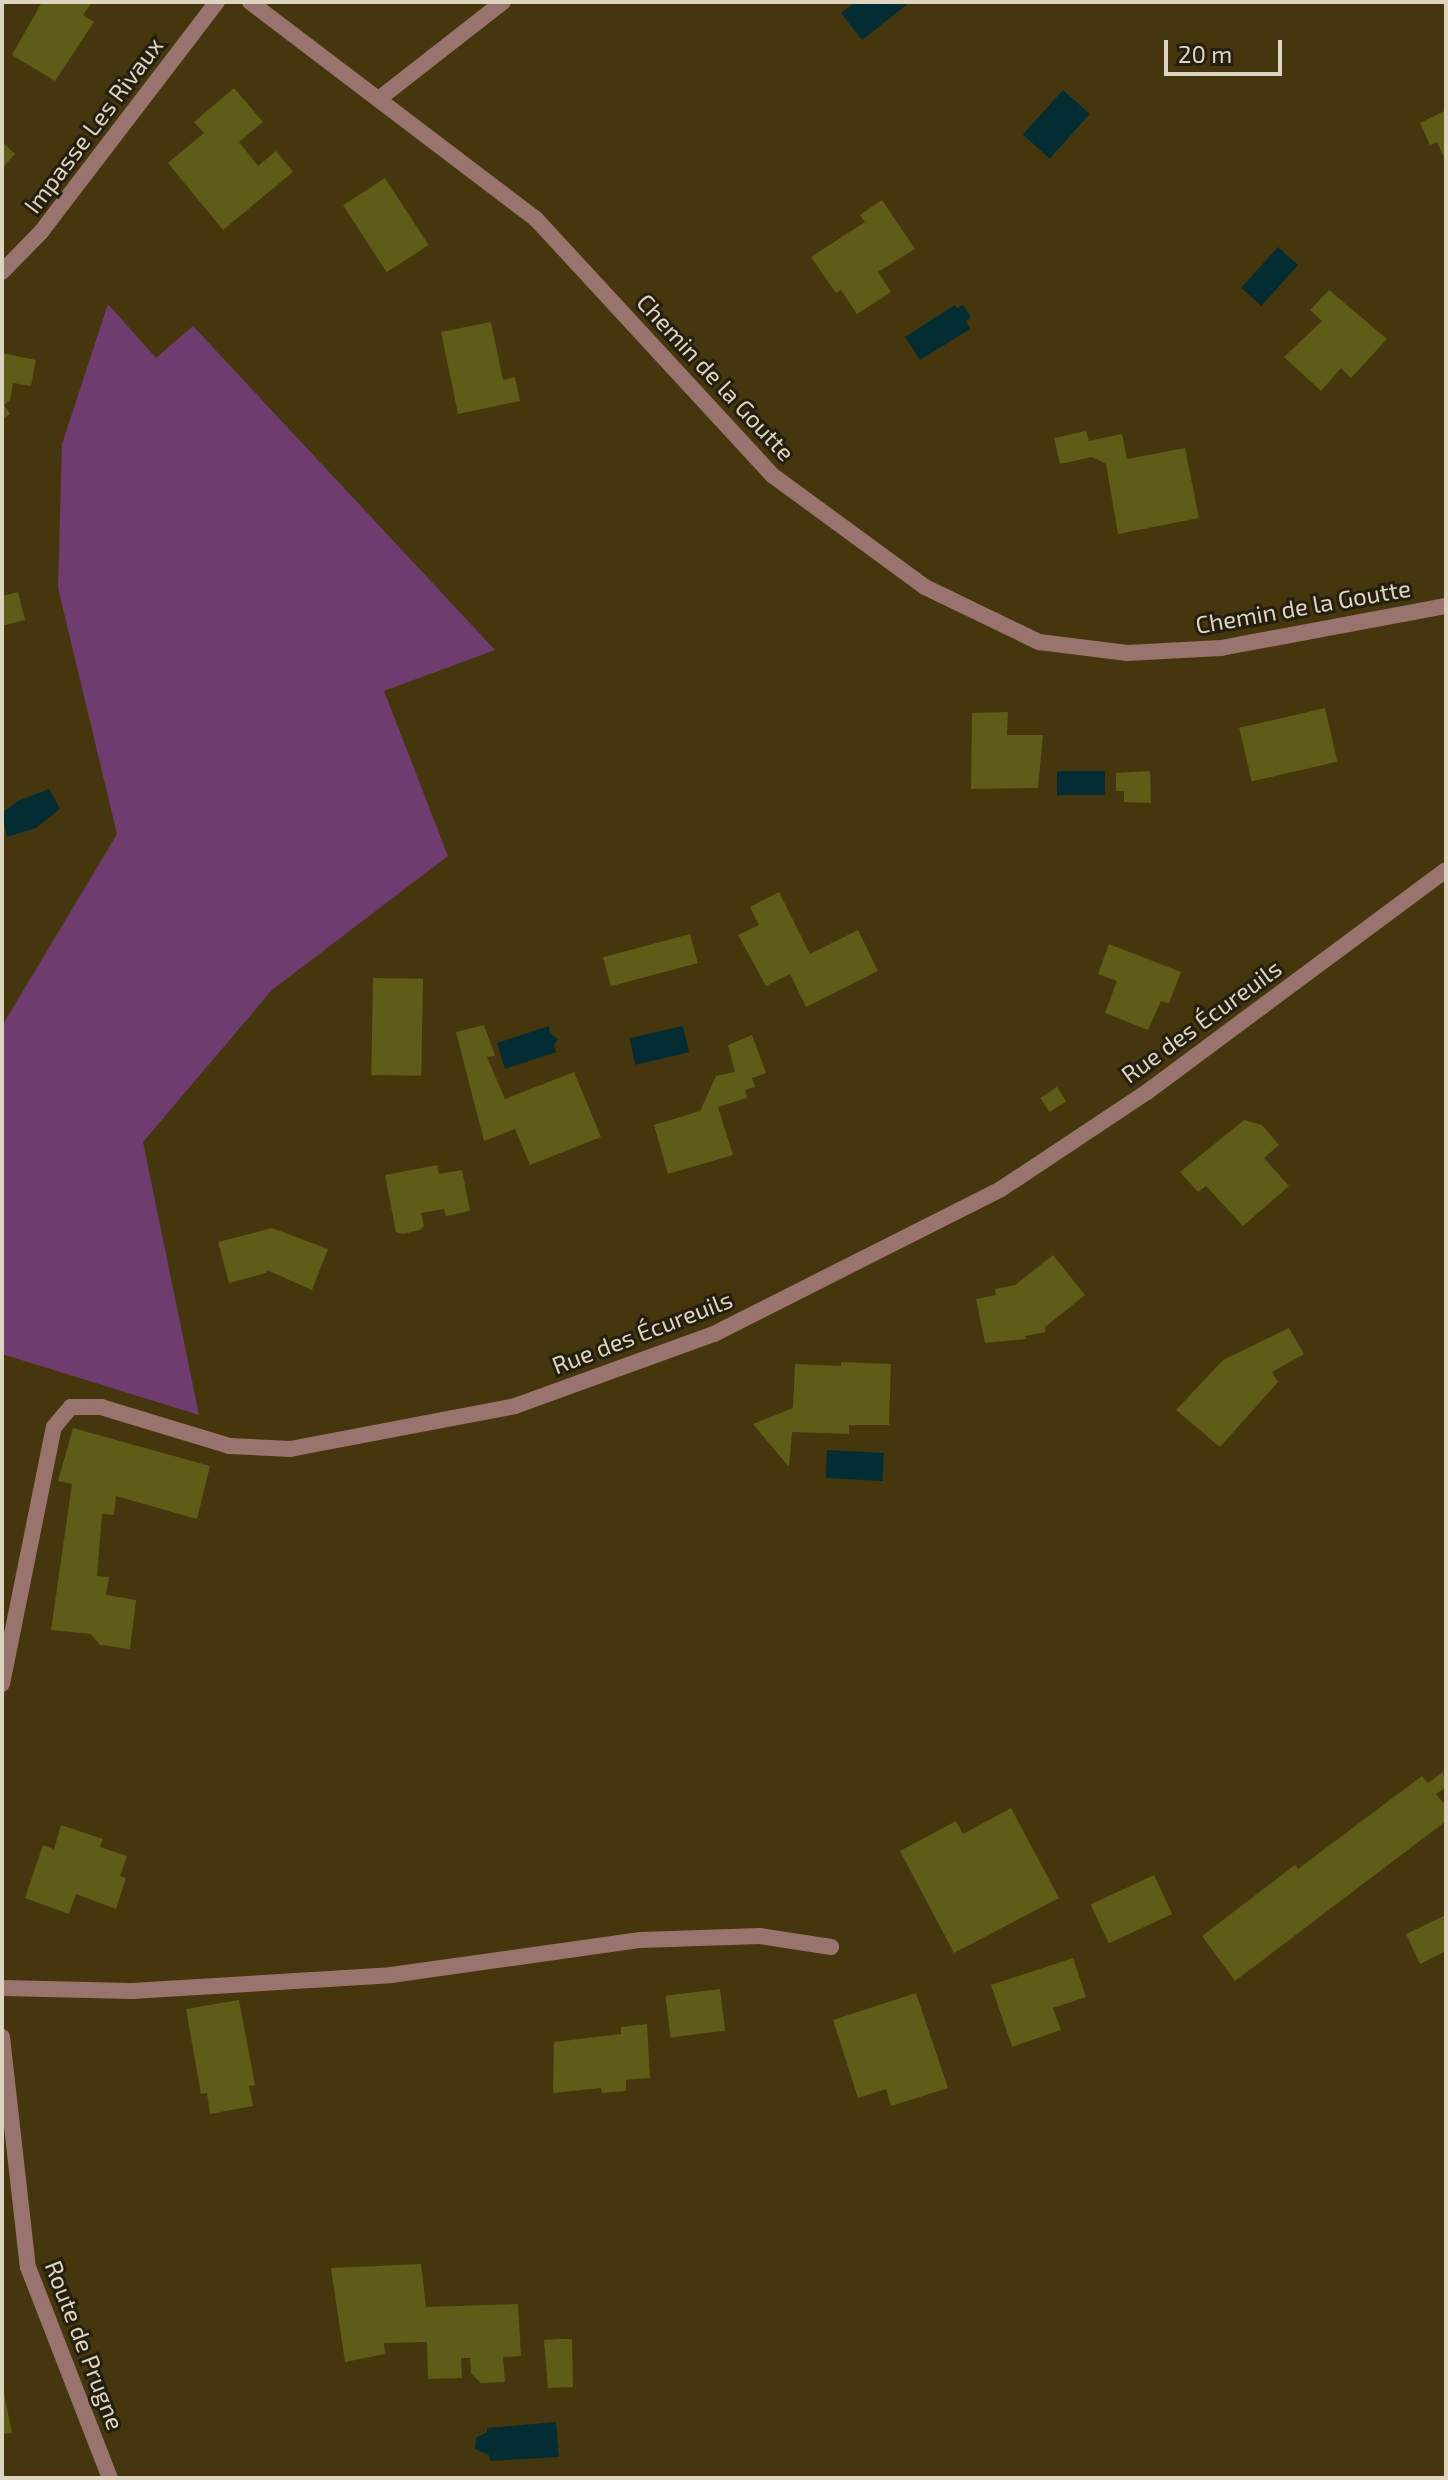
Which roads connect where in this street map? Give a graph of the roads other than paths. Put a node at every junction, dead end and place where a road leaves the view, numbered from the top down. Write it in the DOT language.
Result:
graph roads {
  1 [pos="217,2"];
  2 [pos="250,2"];
  3 [pos="503,2"];
  4 [pos="380,98"];
  5 [pos="2,272"];
  6 [pos="1446,606"];
  7 [pos="1446,870"];
  8 [pos="2,1684"];
  9 [pos="831,1947"];
  10 [pos="2,1988"];
  11 [pos="2,2037"];
  12 [pos="110,2478"];
  1 -- 5 [label="street, Impasse Les Rivaux"];
  2 -- 4 [label="street, Chemin de la Goutte"];
  3 -- 4 [label="street"];
  4 -- 6 [label="street, Chemin de la Goutte"];
  7 -- 8 [label="street, Rue des Écureuils"];
  9 -- 10 [label="street"];
  11 -- 12 [label="street, Route de Prugne"];
}
